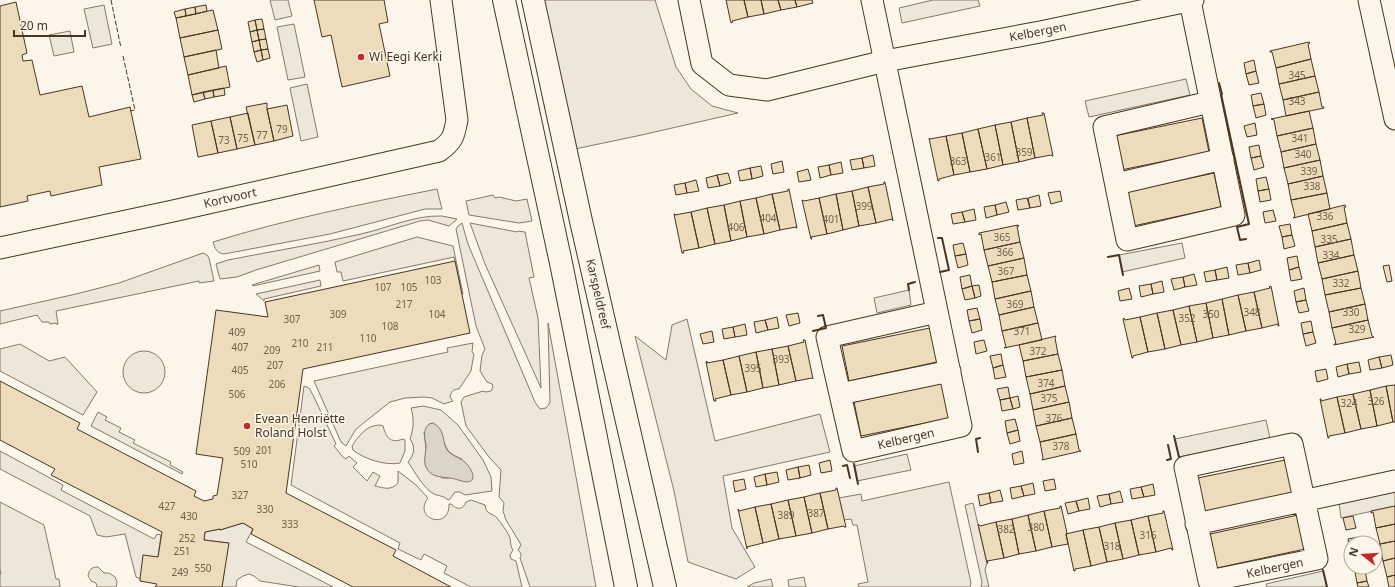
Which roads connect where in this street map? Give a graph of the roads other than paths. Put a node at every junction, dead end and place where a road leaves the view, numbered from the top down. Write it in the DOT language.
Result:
graph roads {
  1 [pos="441,0"];
  2 [pos="504,0"];
  3 [pos="533,0"];
  4 [pos="689,0"];
  5 [pos="873,0"];
  6 [pos="1191,0"];
  7 [pos="1368,0"];
  8 [pos="885,62"];
  9 [pos="1210,102"];
  10 [pos="1395,119"];
  11 [pos="1223,159"];
  12 [pos="1116,184"];
  13 [pos="0,248"];
  14 [pos="937,312"];
  15 [pos="950,371"];
  16 [pos="840,394"];
  17 [pos="1395,481"];
  18 [pos="1305,501"];
  19 [pos="1196,524"];
  20 [pos="626,587"];
  21 [pos="665,587"];
  1 -- 13 [label="street, Kortvoort"];
  2 -- 20 [label="street"];
  3 -- 21 [label="street, Karspeldreef"];
  4 -- 8 [label="street, Kelbergen"];
  5 -- 8 [label="street, Kelbergen"];
  6 -- 8 [label="street, Kelbergen"];
  6 -- 9 [label="street, Kelbergen"];
  7 -- 10 [label="street"];
  8 -- 14 [label="street, Kelbergen"];
  9 -- 11 [label="street, Kelbergen"];
  9 -- 12 [label="street, Kelbergen"];
  11 -- 12 [label="street"];
  11 -- 12 [label="street, Kelbergen"];
  14 -- 15 [label="street, Kelbergen"];
  14 -- 16 [label="street, Kelbergen"];
  15 -- 16 [label="street"];
  15 -- 16 [label="street, Kelbergen"];
  17 -- 18 [label="street"];
  18 -- 19 [label="street"];
  18 -- 19 [label="street, Kelbergen"];
  18 -- 19 [label="street, Kelbergen"];
}
